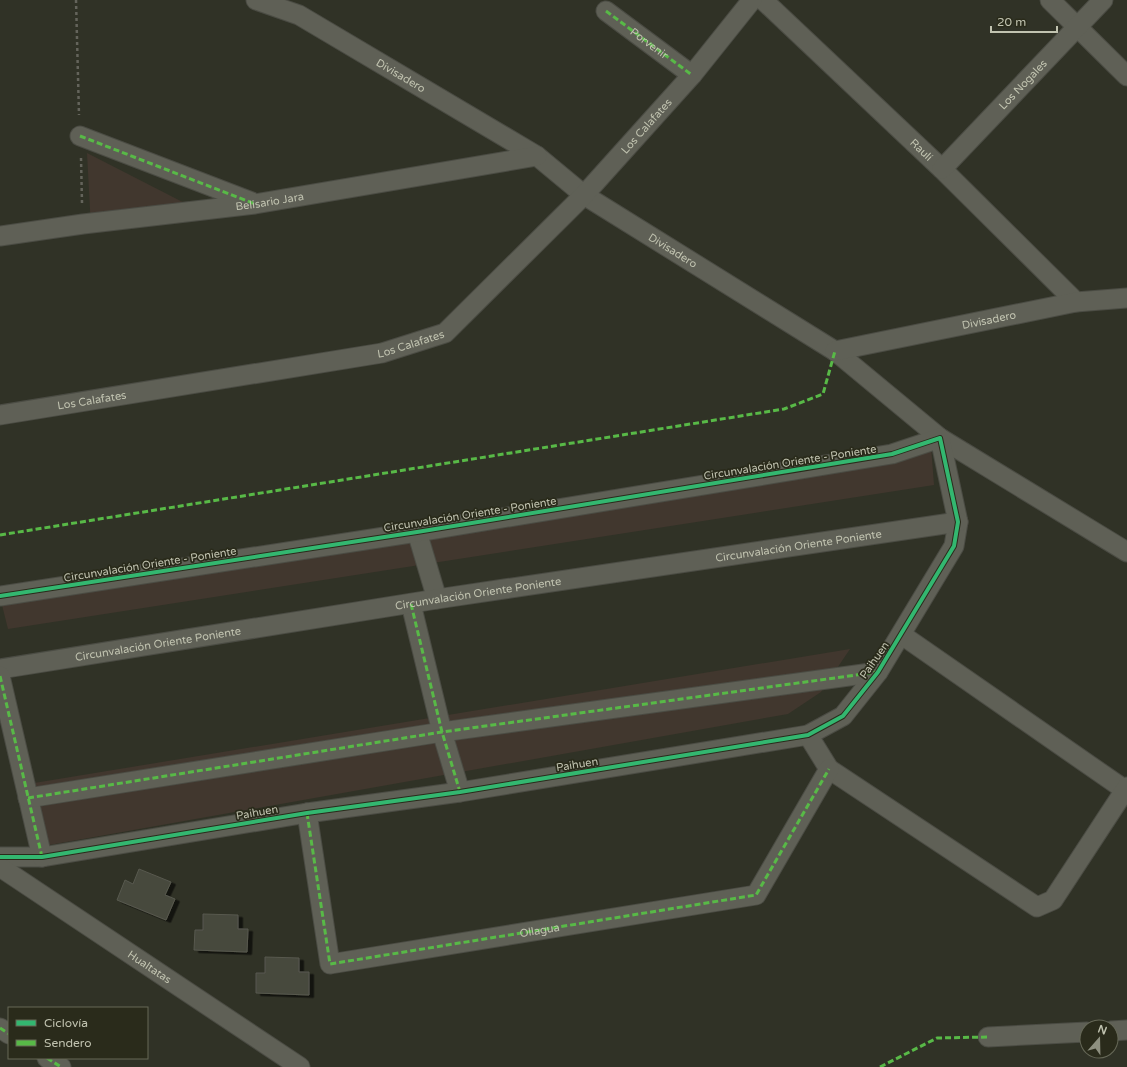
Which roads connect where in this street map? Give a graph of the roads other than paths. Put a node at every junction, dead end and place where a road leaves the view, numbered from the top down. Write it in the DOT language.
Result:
graph roads {
  1 [pos="256,0"];
  2 [pos="752,0"];
  3 [pos="763,0"];
  4 [pos="1050,0"];
  5 [pos="1103,0"];
  6 [pos="606,11"];
  7 [pos="1078,27"];
  8 [pos="692,75"];
  9 [pos="1127,76"];
  10 [pos="80,136"];
  11 [pos="537,156"];
  12 [pos="942,169"];
  13 [pos="584,195"];
  14 [pos="255,204"];
  15 [pos="0,236"];
  16 [pos="1127,298"];
  17 [pos="1076,302"];
  18 [pos="835,351"];
  19 [pos="0,414"];
  20 [pos="940,438"];
  21 [pos="958,522"];
  22 [pos="417,532"];
  23 [pos="1127,552"];
  24 [pos="0,596"];
  25 [pos="437,600"];
  26 [pos="411,604"];
  27 [pos="902,635"];
  28 [pos="0,669"];
  29 [pos="878,672"];
  30 [pos="0,676"];
  31 [pos="442,732"];
  32 [pos="808,735"];
  33 [pos="829,768"];
  34 [pos="1126,788"];
  35 [pos="460,792"];
  36 [pos="28,798"];
  37 [pos="307,813"];
  38 [pos="0,857"];
  39 [pos="42,857"];
  40 [pos="0,867"];
  41 [pos="1079,1032"];
  42 [pos="988,1037"];
  43 [pos="49,1059"];
  44 [pos="61,1067"];
  45 [pos="300,1067"];
  1 -- 11 [label="street, Divisadero"];
  2 -- 8 [label="street, Los Calafates"];
  3 -- 12 [label="street, Raulí"];
  4 -- 7 [label="street"];
  5 -- 7 [label="street, Los Nogales"];
  6 -- 8 [label="street, Porvenir"];
  7 -- 9 [label="street"];
  7 -- 12 [label="street, Los Nogales"];
  8 -- 13 [label="street, Los Calafates"];
  10 -- 14 [label="street"];
  11 -- 13 [label="street, Divisadero"];
  11 -- 14 [label="street, Belisario Jara"];
  12 -- 17 [label="street, Raulí"];
  13 -- 18 [label="street, Divisadero"];
  13 -- 19 [label="street, Los Calafates"];
  14 -- 15 [label="street, Belisario Jara"];
  16 -- 17 [label="street, Divisadero"];
  17 -- 18 [label="street, Divisadero"];
  18 -- 20 [label="street"];
  20 -- 21 [label="street, Paihuen"];
  20 -- 22 [label="street, Circunvalación Oriente - Poniente"];
  20 -- 23 [label="street"];
  21 -- 25 [label="street, Circunvalación Oriente Poniente"];
  21 -- 27 [label="street, Paihuen"];
  22 -- 24 [label="street, Circunvalación Oriente - Poniente"];
  22 -- 25 [label="street"];
  25 -- 26 [label="street, Circunvalación Oriente Poniente"];
  26 -- 28 [label="street, Circunvalación Oriente Poniente"];
  26 -- 31 [label="street"];
  27 -- 29 [label="street, Paihuen"];
  27 -- 34 [label="street"];
  29 -- 31 [label="street"];
  29 -- 32 [label="street, Paihuen"];
  30 -- 36 [label="street"];
  31 -- 35 [label="street"];
  31 -- 36 [label="street"];
  32 -- 33 [label="street"];
  32 -- 35 [label="street, Paihuen"];
  33 -- 34 [label="street"];
  33 -- 37 [label="street, Ollagua"];
  35 -- 37 [label="street, Paihuen"];
  36 -- 39 [label="street"];
  37 -- 39 [label="street, Paihuen"];
  38 -- 39 [label="street, Paihuen"];
  40 -- 45 [label="street, Hualtatas"];
  41 -- 42 [label="street"];
  43 -- 44 [label="street"];
}
